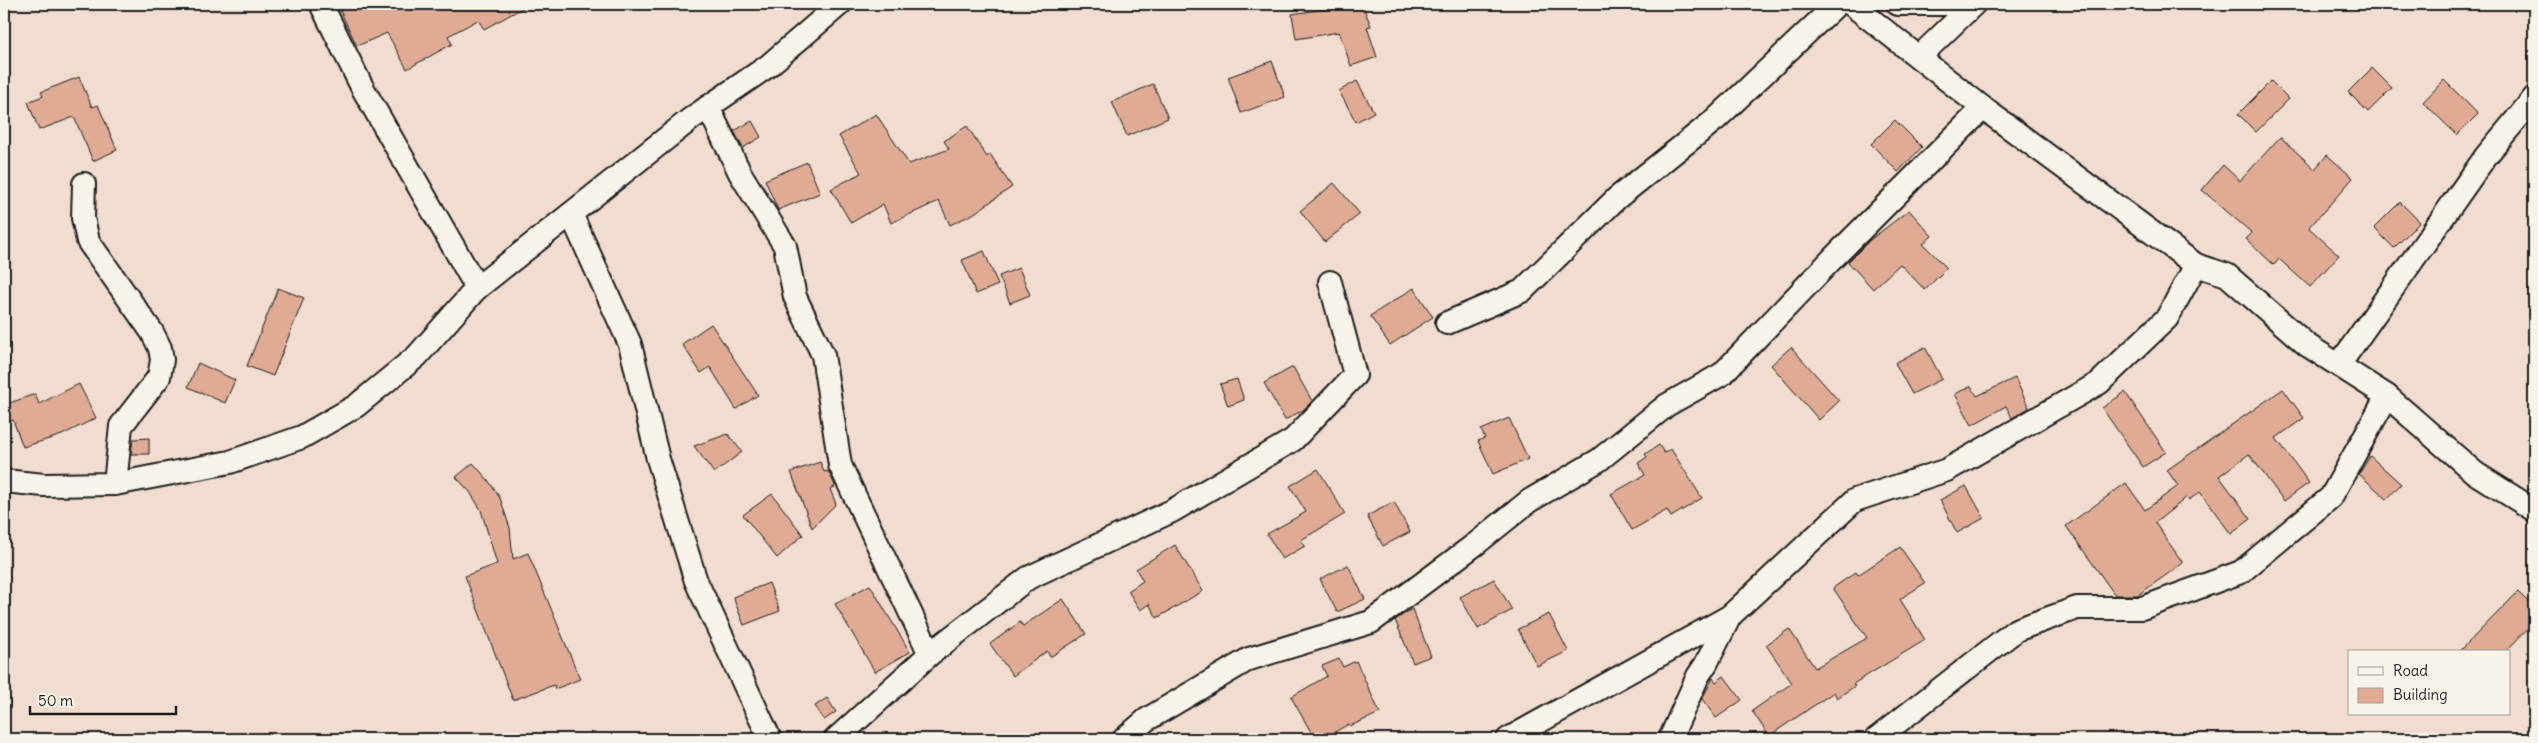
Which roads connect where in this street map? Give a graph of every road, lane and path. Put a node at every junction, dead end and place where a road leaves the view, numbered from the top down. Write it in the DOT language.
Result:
graph roads {
  1 [pos="320,4"];
  2 [pos="840,4"];
  3 [pos="1837,4"];
  4 [pos="1851,4"];
  5 [pos="1898,4"];
  6 [pos="1953,4"];
  7 [pos="1974,4"];
  8 [pos="1920,56"];
  9 [pos="2534,98"];
  10 [pos="708,107"];
  11 [pos="1983,108"];
  12 [pos="84,184"];
  13 [pos="571,214"];
  14 [pos="2196,265"];
  15 [pos="1330,282"];
  16 [pos="477,288"];
  17 [pos="1447,323"];
  18 [pos="2339,365"];
  19 [pos="2387,396"];
  20 [pos="4,481"];
  21 [pos="115,484"];
  22 [pos="2534,510"];
  23 [pos="1730,616"];
  24 [pos="930,654"];
  25 [pos="770,739"];
  26 [pos="836,739"];
  27 [pos="1124,739"];
  28 [pos="1508,739"];
  29 [pos="1670,739"];
  30 [pos="1876,739"];
  1 -- 16 [label="street"];
  2 -- 10 [label="street"];
  3 -- 17 [label="street"];
  4 -- 8 [label="street"];
  5 -- 6 [label="street"];
  7 -- 8 [label="street"];
  8 -- 11 [label="street"];
  9 -- 18 [label="street"];
  10 -- 13 [label="street"];
  10 -- 24 [label="street"];
  11 -- 14 [label="street"];
  11 -- 27 [label="street"];
  12 -- 21 [label="street"];
  13 -- 16 [label="street"];
  13 -- 25 [label="street"];
  14 -- 18 [label="street"];
  14 -- 23 [label="street"];
  15 -- 24 [label="street"];
  16 -- 21 [label="street"];
  18 -- 19 [label="street"];
  19 -- 22 [label="street"];
  19 -- 30 [label="street"];
  20 -- 21 [label="street"];
  23 -- 28 [label="street"];
  23 -- 29 [label="street"];
  24 -- 26 [label="street"];
}
